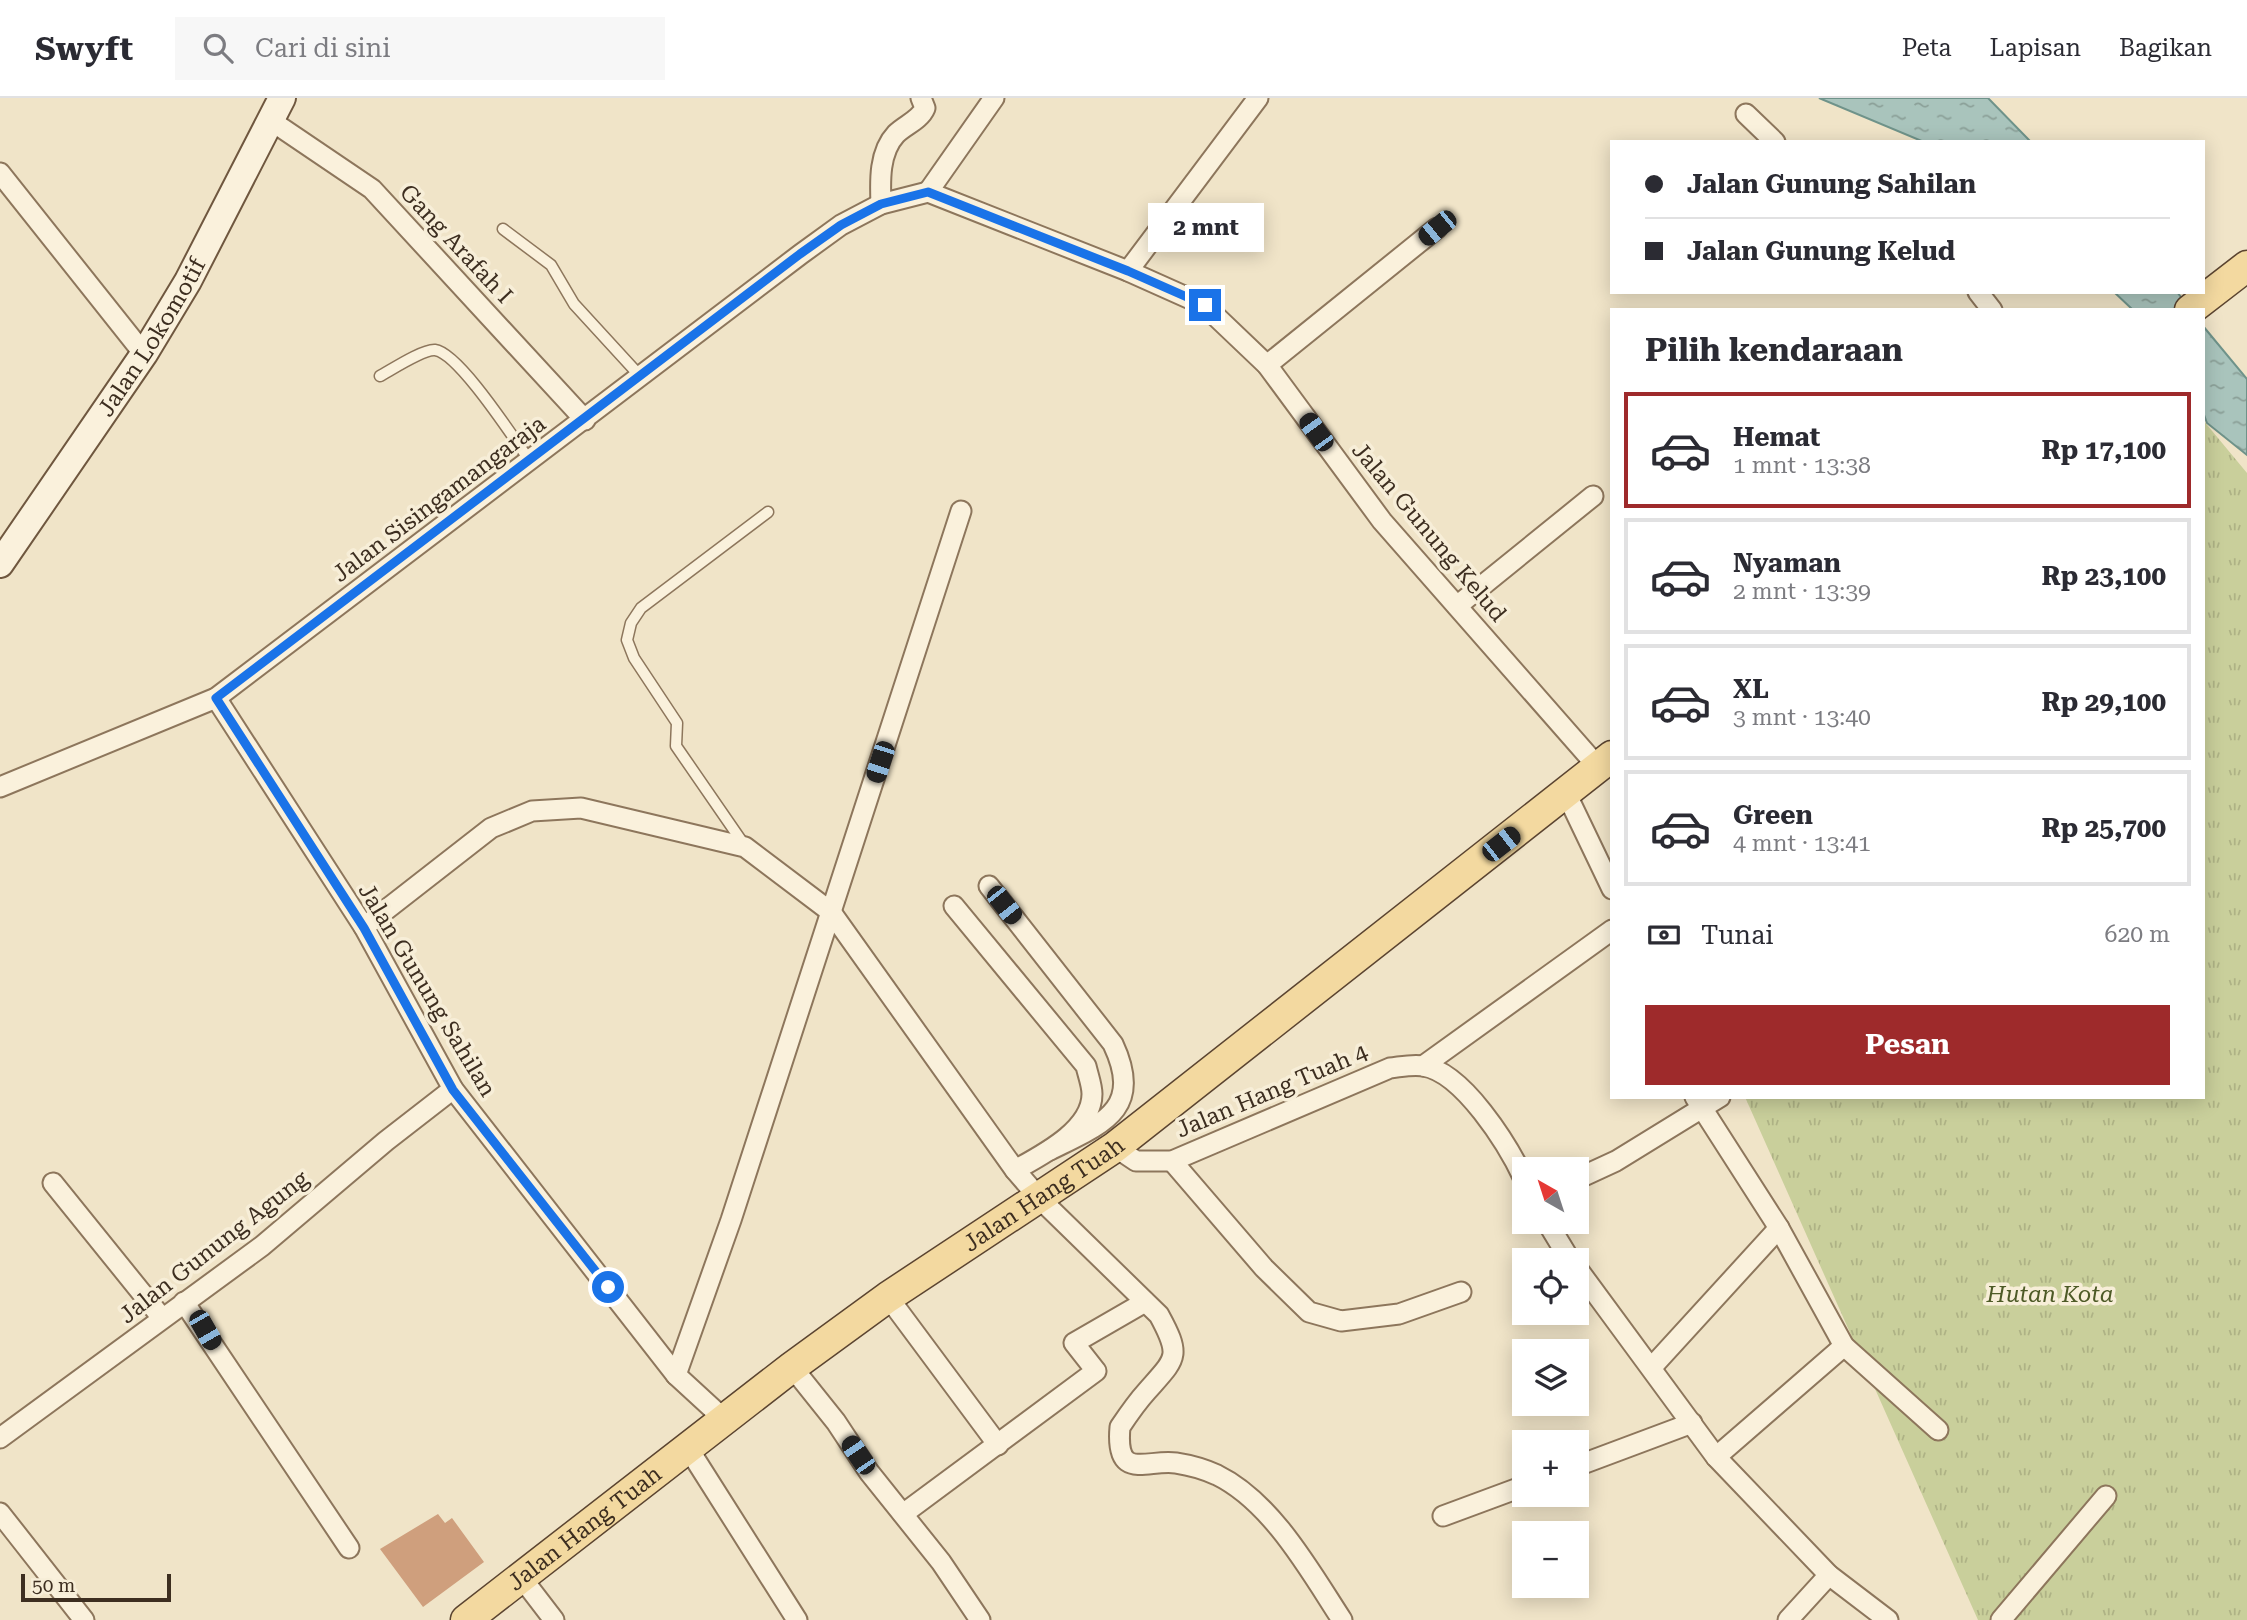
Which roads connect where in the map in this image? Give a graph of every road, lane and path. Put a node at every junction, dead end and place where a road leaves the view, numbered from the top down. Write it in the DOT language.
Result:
graph roads {
  1 [pos="921,98"];
  2 [pos="994,98"];
  3 [pos="1258,98"];
  4 [pos="277,110"];
  5 [pos="1746,114"];
  6 [pos="1773,140"];
  7 [pos="0,173"];
  8 [pos="928,192"];
  9 [pos="881,204"];
  10 [pos="1437,228"];
  11 [pos="503,229"];
  12 [pos="2247,266"];
  13 [pos="1128,271"];
  14 [pos="1980,294"];
  15 [pos="2196,305"];
  16 [pos="1990,308"];
  17 [pos="144,354"];
  18 [pos="1267,365"];
  19 [pos="380,376"];
  20 [pos="640,376"];
  21 [pos="585,420"];
  22 [pos="530,461"];
  23 [pos="1593,495"];
  24 [pos="961,511"];
  25 [pos="768,512"];
  26 [pos="0,564"];
  27 [pos="1457,606"];
  28 [pos="216,698"];
  29 [pos="1605,761"];
  30 [pos="0,787"];
  31 [pos="1566,793"];
  32 [pos="745,847"];
  33 [pos="1610,885"];
  34 [pos="989,886"];
  35 [pos="954,906"];
  36 [pos="831,912"];
  37 [pos="364,928"];
  38 [pos="1610,931"];
  39 [pos="1423,1066"];
  40 [pos="453,1090"];
  41 [pos="1698,1104"];
  42 [pos="1115,1147"];
  43 [pos="1050,1150"];
  44 [pos="1512,1158"];
  45 [pos="1172,1160"];
  46 [pos="1015,1170"];
  47 [pos="1589,1173"];
  48 [pos="53,1183"];
  49 [pos="1039,1198"];
  50 [pos="1779,1228"];
  51 [pos="1589,1284"];
  52 [pos="1461,1292"];
  53 [pos="888,1297"];
  54 [pos="184,1302"];
  55 [pos="1145,1302"];
  56 [pos="162,1318"];
  57 [pos="1844,1346"];
  58 [pos="792,1367"];
  59 [pos="1652,1367"];
  60 [pos="676,1376"];
  61 [pos="725,1420"];
  62 [pos="1692,1423"];
  63 [pos="1938,1430"];
  64 [pos="0,1437"];
  65 [pos="998,1445"];
  66 [pos="688,1448"];
  67 [pos="1716,1457"];
  68 [pos="1589,1462"];
  69 [pos="1512,1490"];
  70 [pos="2106,1496"];
  71 [pos="0,1513"];
  72 [pos="903,1514"];
  73 [pos="1443,1516"];
  74 [pos="348,1548"];
  75 [pos="1829,1575"];
  76 [pos="521,1577"];
  77 [pos="84,1620"];
  78 [pos="466,1620"];
  79 [pos="554,1620"];
  80 [pos="797,1620"];
  81 [pos="980,1620"];
  82 [pos="1342,1620"];
  83 [pos="1788,1620"];
  84 [pos="1888,1620"];
  85 [pos="2001,1620"];
  1 -- 9 [label="street"];
  2 -- 8 [label="street"];
  3 -- 13 [label="street"];
  4 -- 17 [label="street, Jalan Lokomotif"];
  4 -- 21 [label="street, Gang Arafah I"];
  5 -- 6 [label="street"];
  7 -- 17 [label="street"];
  8 -- 9 [label="street"];
  8 -- 13 [label="street, Jalan Gunung Kelud"];
  9 -- 20 [label="street, Jalan Sisingamangaraja"];
  10 -- 18 [label="street"];
  11 -- 20 [label="lane"];
  12 -- 15 [label="main road"];
  13 -- 18 [label="street, Jalan Gunung Kelud"];
  14 -- 16 [label="street"];
  17 -- 26 [label="street, Jalan Lokomotif"];
  18 -- 27 [label="street, Jalan Gunung Kelud"];
  19 -- 22 [label="lane"];
  20 -- 21 [label="street, Jalan Sisingamangaraja"];
  21 -- 22 [label="street, Jalan Sisingamangaraja"];
  22 -- 28 [label="street, Jalan Sisingamangaraja"];
  23 -- 27 [label="street"];
  24 -- 36 [label="street"];
  25 -- 32 [label="lane"];
  27 -- 29 [label="street, Jalan Gunung Kelud"];
  28 -- 30 [label="street, Jalan Sisingamangaraja"];
  28 -- 37 [label="street, Jalan Gunung Sahilan"];
  29 -- 31 [label="main road, Jalan Hang Tuah"];
  31 -- 33 [label="street"];
  31 -- 42 [label="main road, Jalan Hang Tuah"];
  32 -- 36 [label="street"];
  32 -- 37 [label="street"];
  34 -- 43 [label="street"];
  35 -- 43 [label="street"];
  36 -- 46 [label="street"];
  36 -- 60 [label="street"];
  37 -- 40 [label="street, Jalan Gunung Sahilan"];
  38 -- 39 [label="street"];
  39 -- 44 [label="street"];
  39 -- 45 [label="street, Jalan Hang Tuah 4"];
  40 -- 54 [label="street, Jalan Gunung Agung"];
  40 -- 60 [label="street, Jalan Gunung Sahilan"];
  41 -- 47 [label="street"];
  41 -- 50 [label="street"];
  42 -- 45 [label="street, Jalan Hang Tuah 4"];
  42 -- 49 [label="main road, Jalan Hang Tuah"];
  43 -- 46 [label="street"];
  45 -- 52 [label="street"];
  46 -- 49 [label="street"];
  48 -- 56 [label="street"];
  49 -- 53 [label="main road, Jalan Hang Tuah"];
  49 -- 55 [label="street"];
  50 -- 57 [label="street"];
  50 -- 59 [label="street"];
  51 -- 59 [label="street"];
  53 -- 58 [label="main road, Jalan Hang Tuah"];
  53 -- 65 [label="street"];
  54 -- 56 [label="street, Jalan Gunung Agung"];
  54 -- 74 [label="street"];
  55 -- 65 [label="street"];
  55 -- 82 [label="street"];
  56 -- 64 [label="street, Jalan Gunung Agung"];
  57 -- 63 [label="street"];
  57 -- 67 [label="street"];
  58 -- 61 [label="main road, Jalan Hang Tuah"];
  58 -- 72 [label="street"];
  59 -- 62 [label="street"];
  60 -- 61 [label="street, Jalan Gunung Sahilan"];
  61 -- 66 [label="main road, Jalan Hang Tuah"];
  62 -- 67 [label="street"];
  62 -- 68 [label="street"];
  65 -- 72 [label="street"];
  66 -- 76 [label="main road, Jalan Hang Tuah"];
  66 -- 80 [label="street"];
  67 -- 75 [label="street"];
  69 -- 73 [label="street"];
  70 -- 85 [label="street"];
  71 -- 77 [label="street"];
  72 -- 81 [label="street"];
  75 -- 83 [label="street"];
  75 -- 84 [label="street"];
  76 -- 78 [label="main road, Jalan Hang Tuah"];
  76 -- 79 [label="street"];
}
